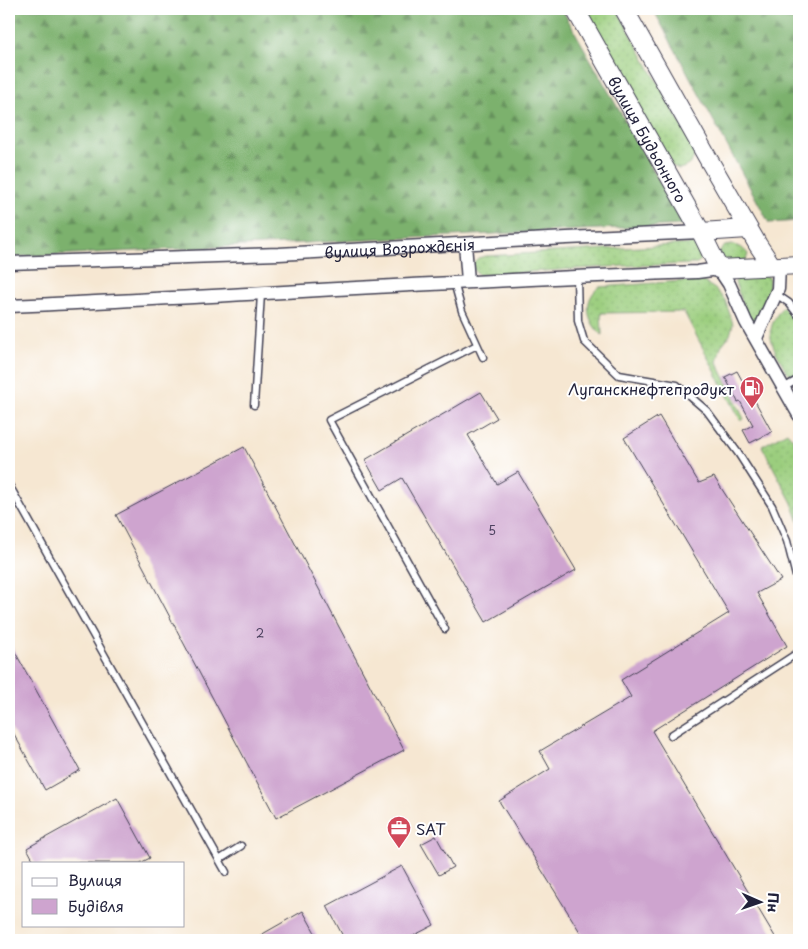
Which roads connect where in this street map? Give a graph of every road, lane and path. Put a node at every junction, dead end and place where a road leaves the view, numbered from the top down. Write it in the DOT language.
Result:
graph roads {
  1 [pos="575,9"];
  2 [pos="624,9"];
  3 [pos="748,229"];
  4 [pos="701,232"];
  5 [pos="465,244"];
  6 [pos="9,264"];
  7 [pos="799,265"];
  8 [pos="776,266"];
  9 [pos="719,269"];
  10 [pos="577,276"];
  11 [pos="468,281"];
  12 [pos="454,282"];
  13 [pos="261,294"];
  14 [pos="776,294"];
  15 [pos="9,306"];
  16 [pos="799,316"];
  17 [pos="756,338"];
  18 [pos="477,344"];
  19 [pos="483,357"];
  20 [pos="799,379"];
  21 [pos="783,388"];
  22 [pos="254,405"];
  23 [pos="799,416"];
  24 [pos="9,485"];
  25 [pos="799,588"];
  26 [pos="445,630"];
  27 [pos="799,652"];
  28 [pos="670,735"];
  29 [pos="241,846"];
  30 [pos="220,860"];
  31 [pos="226,872"];
  1 -- 4 [label="main road, вулиця Будьонного"];
  2 -- 3 [label="main road"];
  3 -- 4 [label="main road, вулиця Возрождєнія"];
  3 -- 8 [label="main road"];
  4 -- 5 [label="street, вулиця Возрождєнія"];
  4 -- 9 [label="main road, вулиця Будьонного"];
  5 -- 6 [label="street, вулиця Возрождєнія"];
  5 -- 11 [label="street"];
  7 -- 8 [label="main road"];
  8 -- 9 [label="main road"];
  8 -- 14 [label="street"];
  9 -- 10 [label="street"];
  9 -- 17 [label="street"];
  10 -- 11 [label="street"];
  10 -- 25 [label="lane"];
  11 -- 12 [label="street"];
  12 -- 13 [label="street"];
  12 -- 18 [label="lane"];
  13 -- 15 [label="street"];
  13 -- 22 [label="lane"];
  14 -- 16 [label="lane"];
  14 -- 17 [label="street"];
  17 -- 21 [label="street"];
  18 -- 19 [label="lane"];
  18 -- 26 [label="lane"];
  20 -- 21 [label="lane"];
  21 -- 23 [label="street"];
  24 -- 30 [label="lane"];
  27 -- 28 [label="lane"];
  29 -- 30 [label="lane"];
  30 -- 31 [label="lane"];
}
